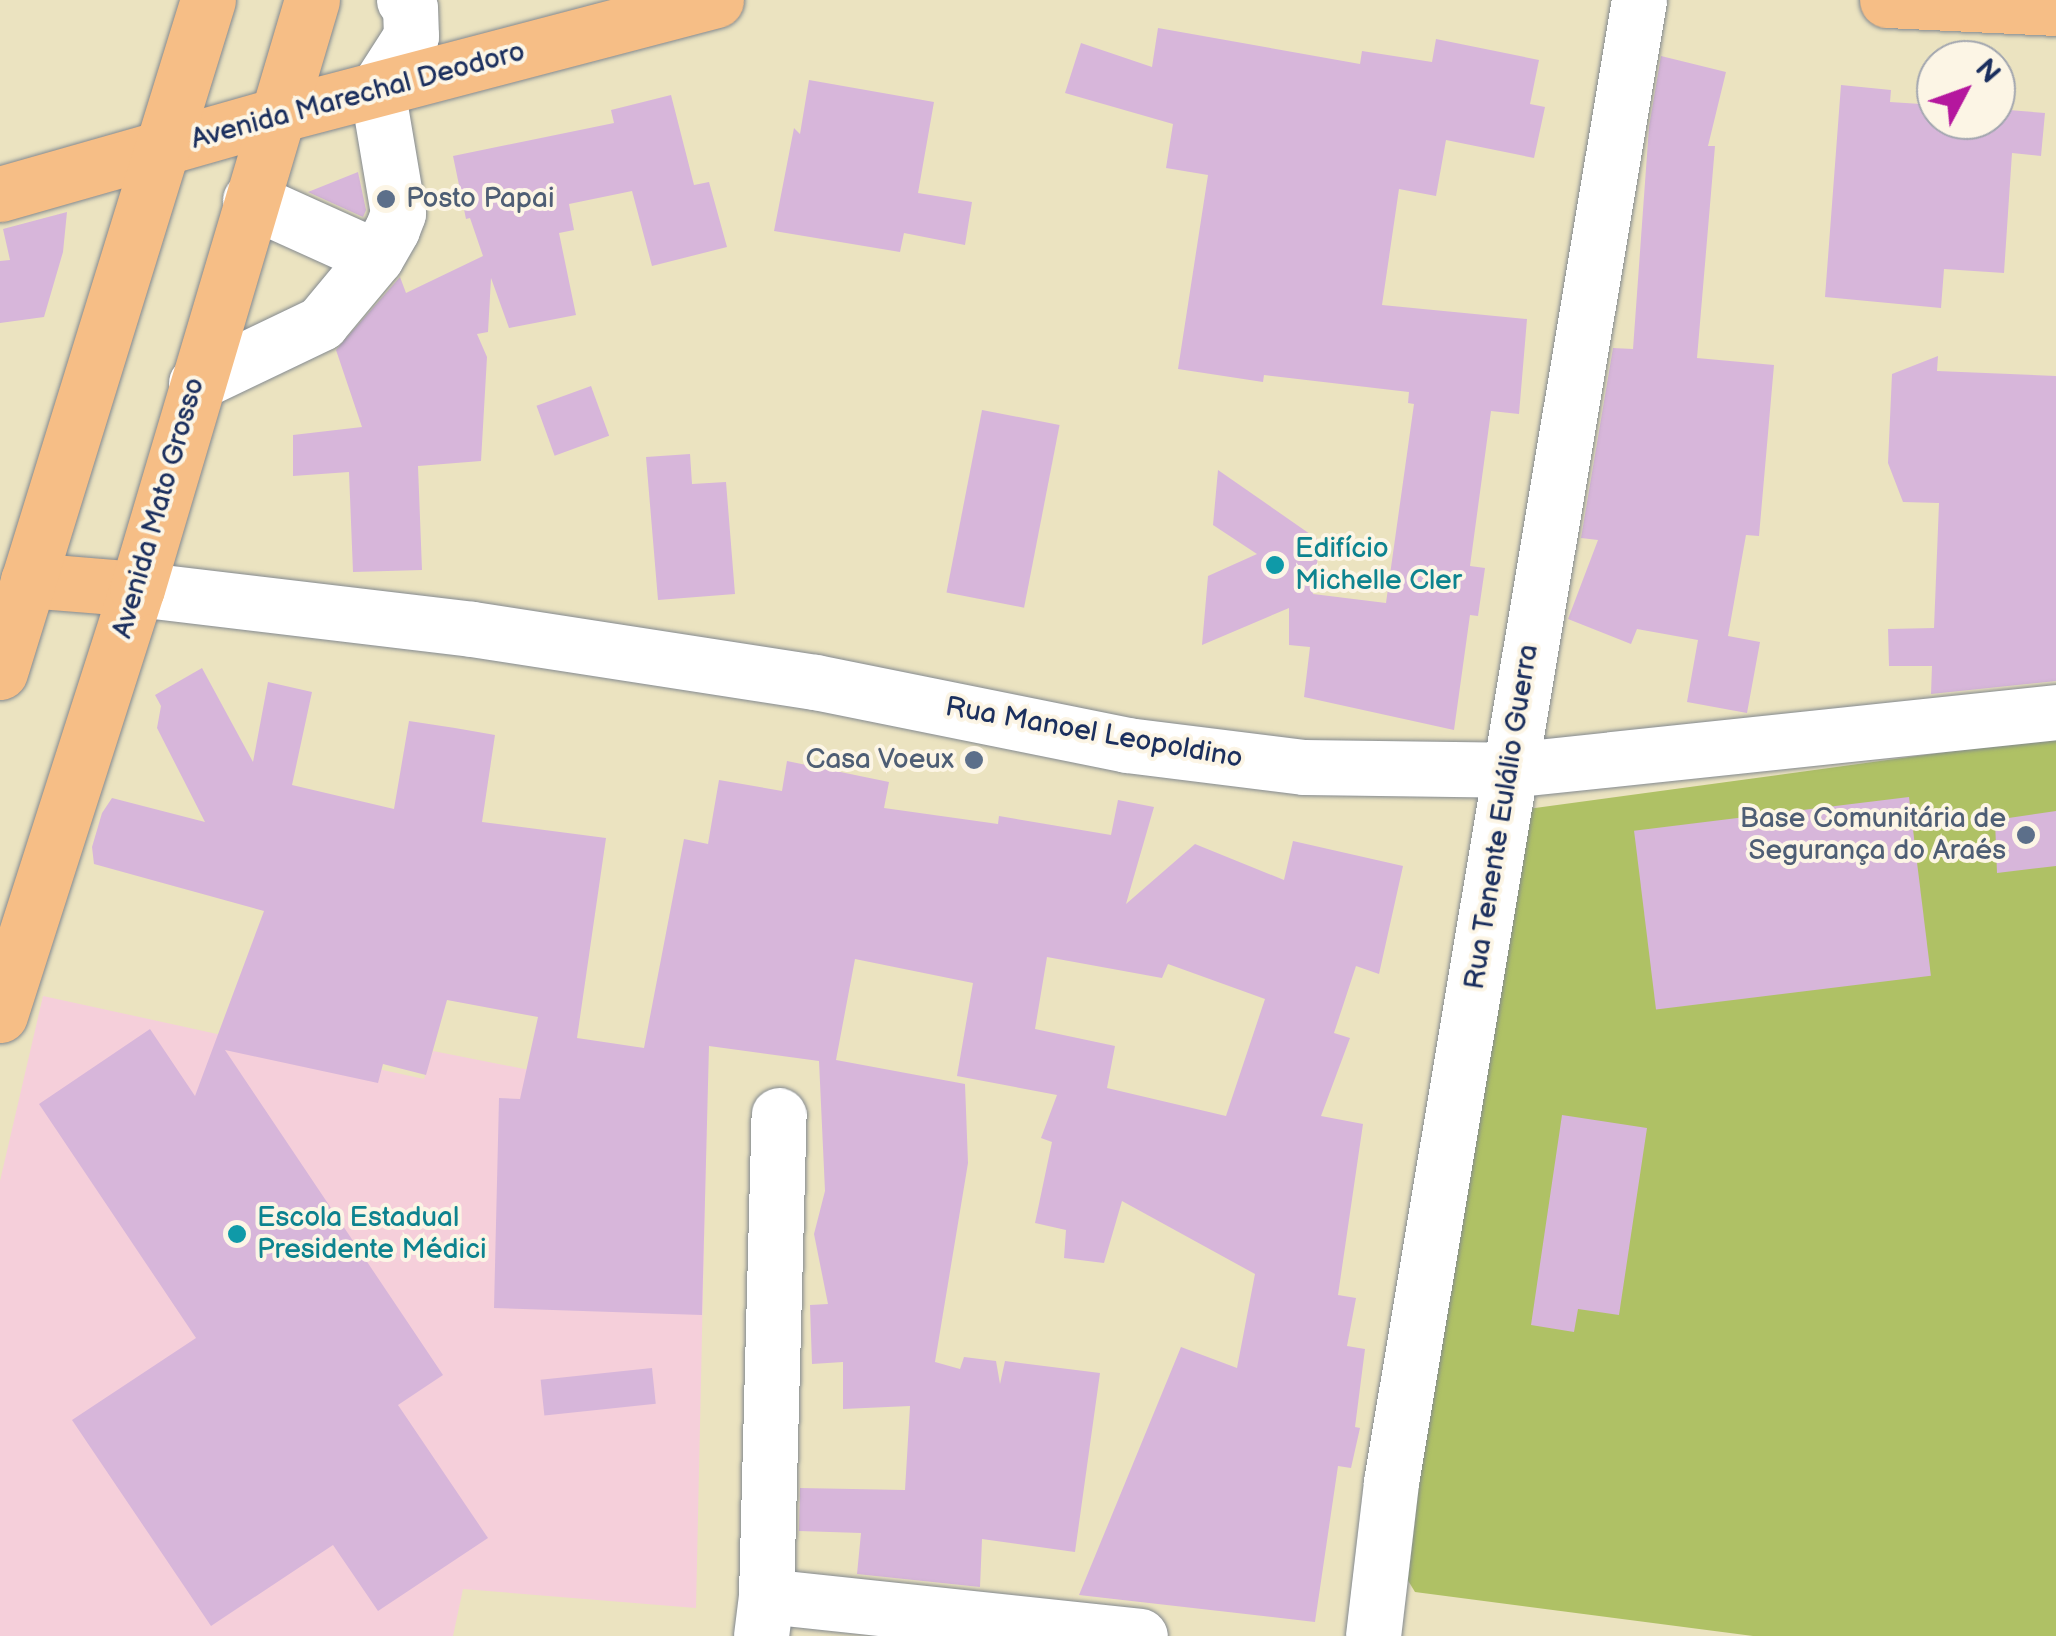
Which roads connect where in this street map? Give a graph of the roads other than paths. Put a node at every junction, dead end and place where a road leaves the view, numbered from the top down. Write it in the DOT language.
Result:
graph roads {
  1 [pos="208,0"];
  2 [pos="312,0"];
  3 [pos="404,0"];
  4 [pos="716,0"];
  5 [pos="1639,0"];
  6 [pos="1887,0"];
  7 [pos="2056,8"];
  8 [pos="377,89"];
  9 [pos="274,116"];
  10 [pos="161,150"];
  11 [pos="0,194"];
  12 [pos="250,200"];
  13 [pos="376,258"];
  14 [pos="196,383"];
  15 [pos="28,580"];
  16 [pos="137,589"];
  17 [pos="0,672"];
  18 [pos="2056,712"];
  19 [pos="1509,770"];
  20 [pos="0,1015"];
  21 [pos="779,1115"];
  22 [pos="763,1616"];
  23 [pos="1140,1636"];
  24 [pos="1373,1636"];
  1 -- 10 [label="main road"];
  2 -- 9 [label="main road, Avenida Mato Grosso"];
  3 -- 8 [label="street"];
  4 -- 8 [label="main road, Avenida Marechal Deodoro"];
  5 -- 19 [label="street, Rua Tenente Eulálio Guerra"];
  6 -- 7 [label="main road"];
  8 -- 9 [label="main road, Avenida Marechal Deodoro"];
  8 -- 13 [label="street"];
  9 -- 10 [label="main road, Avenida Marechal Deodoro"];
  9 -- 12 [label="main road, Avenida Mato Grosso"];
  10 -- 11 [label="main road, Avenida Marechal Deodoro"];
  10 -- 15 [label="main road"];
  12 -- 13 [label="street"];
  12 -- 14 [label="main road, Avenida Mato Grosso"];
  13 -- 14 [label="street"];
  14 -- 16 [label="main road, Avenida Mato Grosso"];
  15 -- 16 [label="main road"];
  15 -- 17 [label="main road"];
  16 -- 19 [label="street, Rua Manoel Leopoldino"];
  16 -- 20 [label="main road, Avenida Mato Grosso"];
  18 -- 19 [label="street, Rua Manoel Leopoldino"];
  19 -- 24 [label="street, Rua Tenente Eulálio Guerra"];
  21 -- 22 [label="street"];
  22 -- 23 [label="street"];
}
